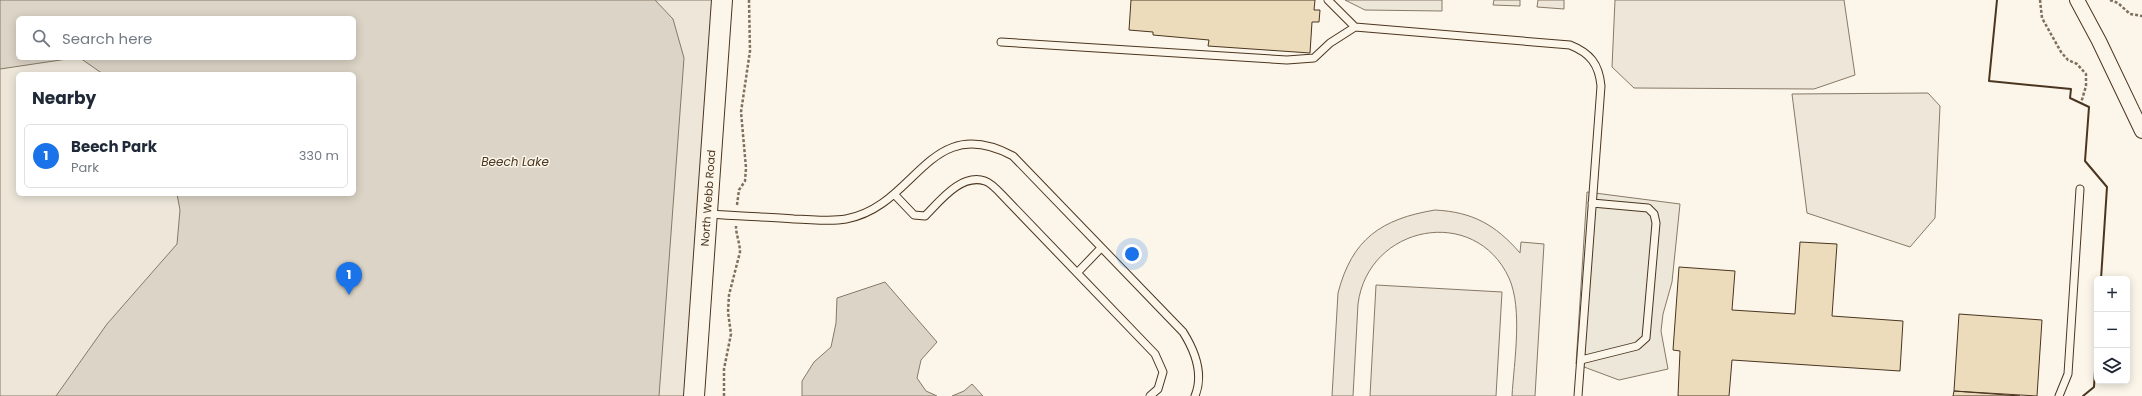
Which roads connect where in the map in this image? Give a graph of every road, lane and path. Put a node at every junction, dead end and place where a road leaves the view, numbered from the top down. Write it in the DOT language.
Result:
graph roads {
  1 [pos="722,0"];
  2 [pos="749,0"];
  3 [pos="1328,0"];
  4 [pos="2040,0"];
  5 [pos="2077,0"];
  6 [pos="2110,0"];
  7 [pos="2142,16"];
  8 [pos="1355,27"];
  9 [pos="1001,42"];
  10 [pos="2081,103"];
  11 [pos="2142,131"];
  12 [pos="2080,189"];
  13 [pos="894,194"];
  14 [pos="1592,203"];
  15 [pos="707,214"];
  16 [pos="736,216"];
  17 [pos="1101,248"];
  18 [pos="1077,273"];
  19 [pos="1581,360"];
  20 [pos="694,396"];
  21 [pos="724,396"];
  22 [pos="1150,396"];
  23 [pos="1195,396"];
  24 [pos="1578,396"];
  25 [pos="2058,396"];
  1 -- 15 [label="main road, North Webb Road"];
  2 -- 16 [label="path"];
  3 -- 8 [label="lane"];
  4 -- 10 [label="path"];
  5 -- 11 [label="street"];
  6 -- 7 [label="path"];
  8 -- 9 [label="lane"];
  8 -- 14 [label="lane"];
  12 -- 25 [label="lane"];
  13 -- 16 [label="lane"];
  13 -- 17 [label="lane"];
  13 -- 18 [label="lane"];
  14 -- 19 [label="lane"];
  14 -- 19 [label="lane"];
  15 -- 16 [label="lane"];
  15 -- 20 [label="main road, North Webb Road"];
  16 -- 21 [label="path"];
  17 -- 18 [label="lane"];
  17 -- 23 [label="lane"];
  18 -- 22 [label="lane"];
  19 -- 24 [label="lane"];
}
